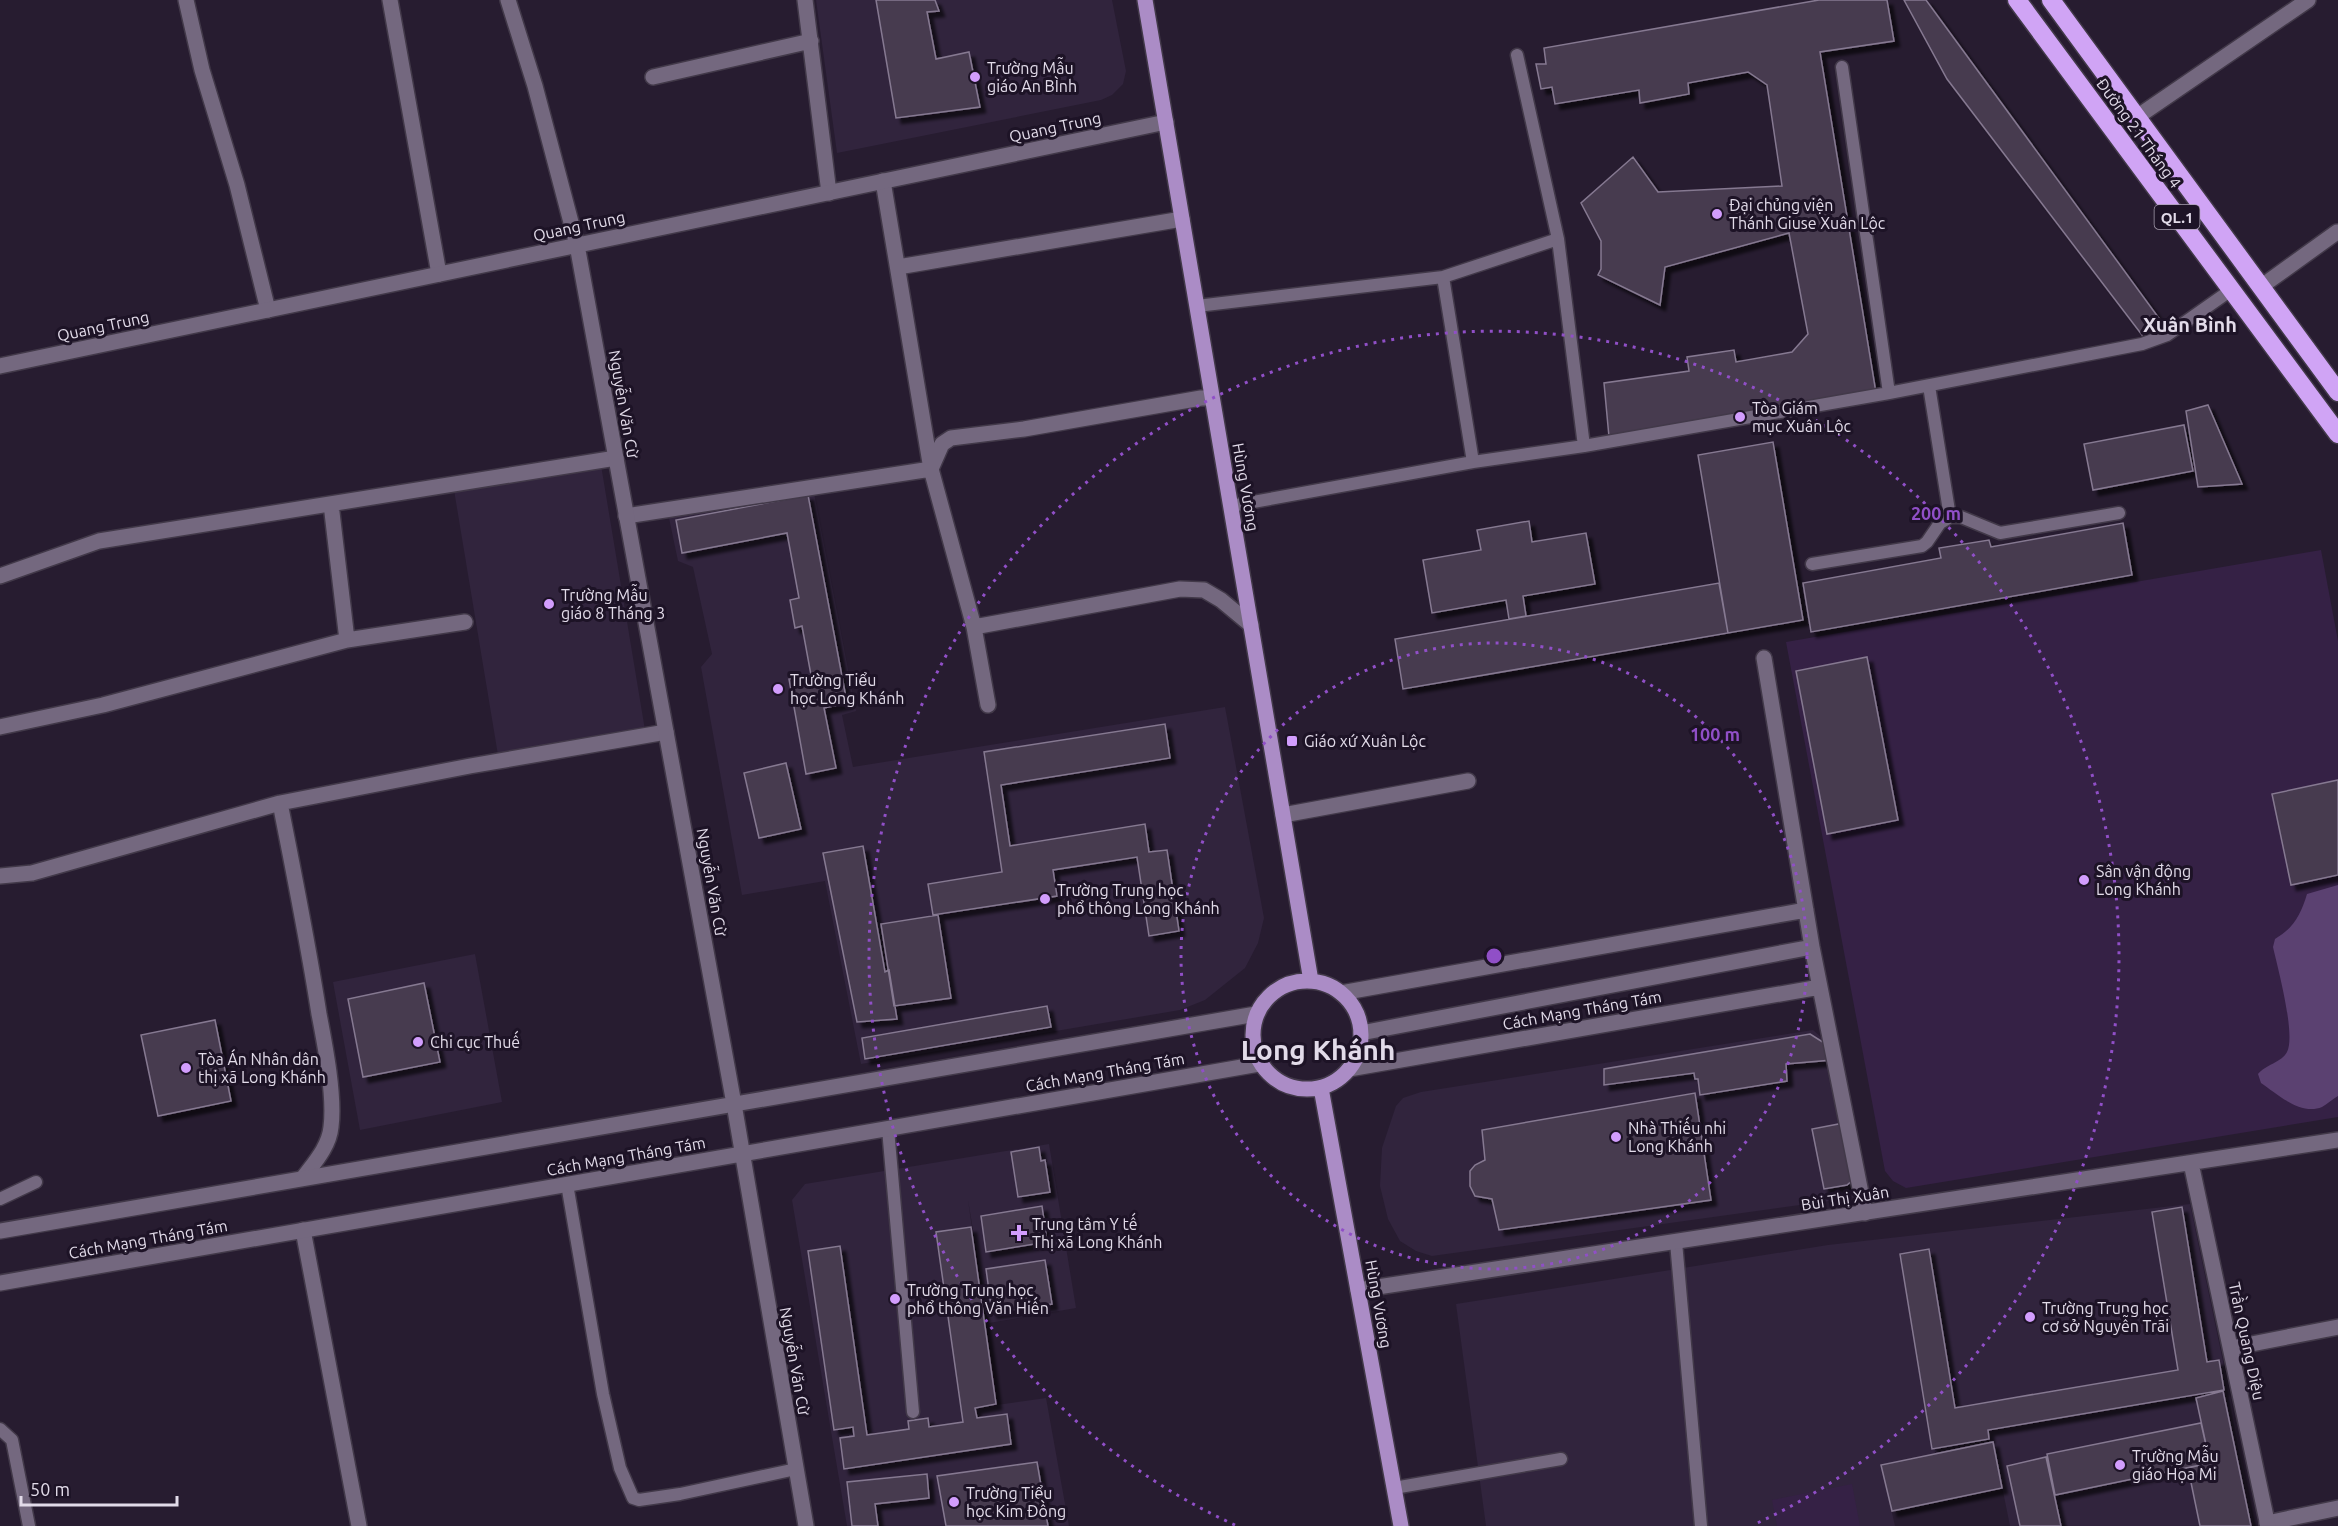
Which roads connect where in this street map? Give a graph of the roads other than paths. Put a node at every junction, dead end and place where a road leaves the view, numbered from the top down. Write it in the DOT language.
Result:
graph roads {
  1 [pos="186,0"];
  2 [pos="390,0"];
  3 [pos="508,0"];
  4 [pos="805,0"];
  5 [pos="1145,0"];
  6 [pos="1149,0"];
  7 [pos="2017,0"];
  8 [pos="2051,0"];
  9 [pos="2308,0"];
  10 [pos="811,41"];
  11 [pos="1517,55"];
  12 [pos="1842,67"];
  13 [pos="653,77"];
  14 [pos="2138,117"];
  15 [pos="1166,122"];
  16 [pos="883,181"];
  17 [pos="829,193"];
  18 [pos="1182,219"];
  19 [pos="2337,232"];
  20 [pos="1558,239"];
  21 [pos="577,245"];
  22 [pos="898,267"];
  23 [pos="440,274"];
  24 [pos="1443,277"];
  25 [pos="2262,286"];
  26 [pos="2231,290"];
  27 [pos="1197,306"];
  28 [pos="268,310"];
  29 [pos="0,366"];
  30 [pos="1929,386"];
  31 [pos="2338,392"];
  32 [pos="1889,393"];
  33 [pos="1212,398"];
  34 [pos="2338,434"];
  35 [pos="1584,446"];
  36 [pos="616,458"];
  37 [pos="1473,462"];
  38 [pos="931,469"];
  39 [pos="331,504"];
  40 [pos="1231,506"];
  41 [pos="2119,513"];
  42 [pos="626,516"];
  43 [pos="1950,517"];
  44 [pos="1812,564"];
  45 [pos="0,576"];
  46 [pos="465,622"];
  47 [pos="1251,625"];
  48 [pos="974,627"];
  49 [pos="347,640"];
  50 [pos="1764,658"];
  51 [pos="988,705"];
  52 [pos="0,727"];
  53 [pos="666,732"];
  54 [pos="1468,781"];
  55 [pos="280,803"];
  56 [pos="1283,815"];
  57 [pos="0,876"];
  58 [pos="1806,910"];
  59 [pos="1812,947"];
  60 [pos="1311,981"];
  61 [pos="1820,987"];
  62 [pos="1341,993"];
  63 [pos="1256,1014"];
  64 [pos="1361,1033"];
  65 [pos="1259,1064"];
  66 [pos="1350,1069"];
  67 [pos="1321,1088"];
  68 [pos="734,1104"];
  69 [pos="888,1129"];
  70 [pos="2338,1140"];
  71 [pos="741,1154"];
  72 [pos="2191,1163"];
  73 [pos="303,1178"];
  74 [pos="36,1182"];
  75 [pos="567,1184"];
  76 [pos="0,1199"];
  77 [pos="1865,1213"];
  78 [pos="303,1230"];
  79 [pos="0,1231"];
  80 [pos="1676,1242"];
  81 [pos="0,1283"];
  82 [pos="1358,1290"];
  83 [pos="2338,1327"];
  84 [pos="2231,1348"];
  85 [pos="913,1412"];
  86 [pos="0,1429"];
  87 [pos="1561,1459"];
  88 [pos="796,1469"];
  89 [pos="1394,1488"];
  90 [pos="2338,1508"];
  91 [pos="2267,1525"];
  92 [pos="29,1526"];
  93 [pos="359,1526"];
  94 [pos="806,1526"];
  95 [pos="1401,1526"];
  96 [pos="1701,1526"];
  1 -- 28 [label="street"];
  2 -- 23 [label="street"];
  3 -- 21 [label="street, Nguyễn Văn Cừ"];
  4 -- 10 [label="street"];
  5 -- 6 [label="street"];
  5 -- 15 [label="main road, Hùng Vương"];
  7 -- 26 [label="highway, Đường 21 Tháng 4 / QL.1"];
  8 -- 14 [label="highway, Đường 21 Tháng 4 / QL.1"];
  9 -- 14 [label="street"];
  10 -- 13 [label="street"];
  10 -- 17 [label="street"];
  11 -- 20 [label="lane"];
  12 -- 32 [label="lane"];
  14 -- 25 [label="highway, Đường 21 Tháng 4 / QL.1"];
  15 -- 16 [label="street, Quang Trung"];
  15 -- 18 [label="main road, Hùng Vương"];
  16 -- 17 [label="street, Quang Trung"];
  16 -- 22 [label="street"];
  17 -- 21 [label="street, Quang Trung"];
  18 -- 22 [label="street"];
  18 -- 27 [label="main road, Hùng Vương"];
  19 -- 25 [label="street"];
  20 -- 24 [label="lane"];
  20 -- 35 [label="lane"];
  21 -- 23 [label="street, Quang Trung"];
  21 -- 36 [label="street, Nguyễn Văn Cừ"];
  22 -- 38 [label="street"];
  23 -- 28 [label="street, Quang Trung"];
  24 -- 27 [label="lane"];
  24 -- 37 [label="lane"];
  25 -- 31 [label="highway, Đường 21 Tháng 4 / QL.1"];
  26 -- 30 [label="lane"];
  26 -- 34 [label="highway, Đường 21 Tháng 4 / QL.1"];
  27 -- 33 [label="main road, Hùng Vương"];
  28 -- 29 [label="street, Quang Trung"];
  30 -- 32 [label="lane"];
  30 -- 43 [label="lane"];
  32 -- 35 [label="lane"];
  33 -- 38 [label="street"];
  33 -- 40 [label="main road, Hùng Vương"];
  35 -- 37 [label="lane"];
  36 -- 39 [label="street"];
  36 -- 42 [label="street, Nguyễn Văn Cừ"];
  37 -- 40 [label="lane"];
  38 -- 42 [label="street"];
  38 -- 48 [label="street"];
  39 -- 45 [label="street"];
  39 -- 49 [label="street"];
  40 -- 47 [label="main road, Hùng Vương"];
  41 -- 43 [label="lane"];
  42 -- 53 [label="street, Nguyễn Văn Cừ"];
  43 -- 44 [label="lane"];
  46 -- 49 [label="street"];
  47 -- 48 [label="street"];
  47 -- 56 [label="main road, Hùng Vương"];
  48 -- 51 [label="street"];
  49 -- 52 [label="street"];
  50 -- 58 [label="street"];
  53 -- 55 [label="street"];
  53 -- 68 [label="street, Nguyễn Văn Cừ"];
  54 -- 56 [label="street"];
  55 -- 57 [label="street"];
  55 -- 73 [label="street"];
  56 -- 60 [label="main road, Hùng Vương"];
  58 -- 59 [label="street"];
  58 -- 62 [label="street"];
  59 -- 61 [label="street"];
  59 -- 64 [label="street, Cách Mạng Tháng Tám"];
  60 -- 62 [label="main road"];
  60 -- 63 [label="main road"];
  61 -- 66 [label="street, Cách Mạng Tháng Tám"];
  61 -- 77 [label="street"];
  62 -- 64 [label="main road"];
  63 -- 65 [label="main road"];
  63 -- 68 [label="street, Cách Mạng Tháng Tám"];
  64 -- 66 [label="main road"];
  65 -- 67 [label="main road"];
  65 -- 69 [label="street, Cách Mạng Tháng Tám"];
  66 -- 67 [label="main road"];
  67 -- 82 [label="main road, Hùng Vương"];
  68 -- 71 [label="street, Nguyễn Văn Cừ"];
  68 -- 73 [label="street, Cách Mạng Tháng Tám"];
  69 -- 71 [label="street, Cách Mạng Tháng Tám"];
  69 -- 85 [label="lane"];
  70 -- 72 [label="street, Bùi Thị Xuân"];
  71 -- 75 [label="street, Cách Mạng Tháng Tám"];
  71 -- 88 [label="street, Nguyễn Văn Cừ"];
  72 -- 77 [label="street, Bùi Thị Xuân"];
  72 -- 84 [label="street, Trần Quang Diệu"];
  73 -- 79 [label="street, Cách Mạng Tháng Tám"];
  74 -- 76 [label="lane"];
  75 -- 78 [label="street, Cách Mạng Tháng Tám"];
  75 -- 88 [label="lane"];
  77 -- 80 [label="street, Bùi Thị Xuân"];
  78 -- 81 [label="street, Cách Mạng Tháng Tám"];
  78 -- 93 [label="street"];
  80 -- 82 [label="street, Bùi Thị Xuân"];
  80 -- 96 [label="lane"];
  82 -- 89 [label="main road, Hùng Vương"];
  83 -- 84 [label="street"];
  84 -- 91 [label="street, Trần Quang Diệu"];
  86 -- 92 [label="lane"];
  87 -- 89 [label="lane"];
  88 -- 94 [label="street, Nguyễn Văn Cừ"];
  89 -- 95 [label="main road, Hùng Vương"];
  90 -- 91 [label="street"];
}
